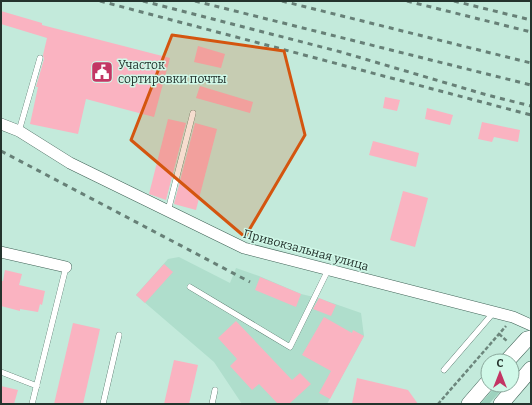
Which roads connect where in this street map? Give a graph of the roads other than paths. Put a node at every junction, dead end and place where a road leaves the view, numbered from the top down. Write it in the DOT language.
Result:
graph roads {
  1 [pos="40,58"];
  2 [pos="193,113"];
  3 [pos="1,124"];
  4 [pos="19,131"];
  5 [pos="168,211"];
  6 [pos="1,252"];
  7 [pos="66,267"];
  8 [pos="328,270"];
  9 [pos="190,287"];
  10 [pos="494,312"];
  11 [pos="531,325"];
  12 [pos="119,335"];
  13 [pos="531,338"];
  14 [pos="514,353"];
  15 [pos="531,369"];
  16 [pos="444,370"];
  17 [pos="1,372"];
  18 [pos="37,386"];
  19 [pos="215,390"];
  20 [pos="480,391"];
  21 [pos="32,404"];
  22 [pos="103,404"];
  23 [pos="212,404"];
  24 [pos="469,404"];
  25 [pos="500,404"];
  1 -- 4 [label="lane"];
  2 -- 5 [label="lane"];
  3 -- 4 [label="street, Привокзальная улица"];
  4 -- 5 [label="street, Привокзальная улица"];
  5 -- 8 [label="street, Привокзальная улица"];
  6 -- 7 [label="street"];
  7 -- 18 [label="lane"];
  8 -- 9 [label="lane"];
  8 -- 10 [label="street, Привокзальная улица"];
  10 -- 11 [label="street, Привокзальная улица"];
  10 -- 16 [label="lane"];
  12 -- 22 [label="lane"];
  13 -- 14 [label="street"];
  15 -- 25 [label="street"];
  17 -- 18 [label="lane"];
  18 -- 21 [label="lane"];
  19 -- 23 [label="lane"];
  20 -- 24 [label="street"];
}
